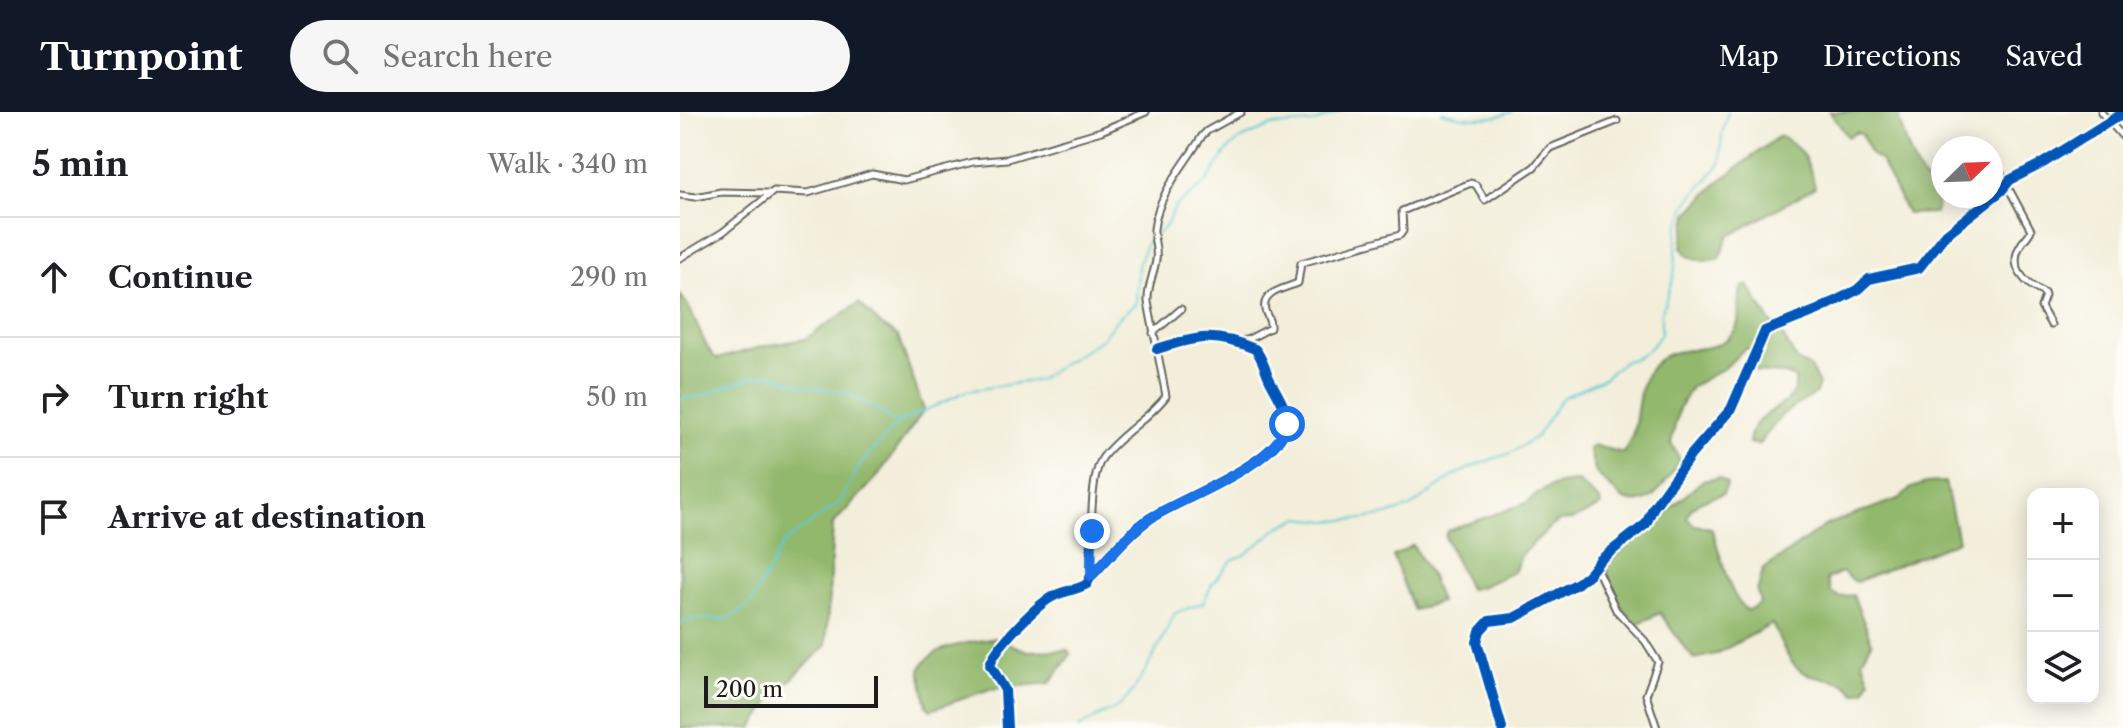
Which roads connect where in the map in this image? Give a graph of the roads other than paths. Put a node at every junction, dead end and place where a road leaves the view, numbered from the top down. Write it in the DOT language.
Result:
graph roads {
  1 [pos="1146,112"];
  2 [pos="1241,112"];
  3 [pos="2101,112"];
  4 [pos="2123,113"];
  5 [pos="1617,121"];
  6 [pos="2111,122"];
  7 [pos="2123,137"];
  8 [pos="2003,177"];
  9 [pos="2007,184"];
  10 [pos="771,193"];
  11 [pos="680,195"];
  12 [pos="680,258"];
  13 [pos="1181,309"];
  14 [pos="2051,325"];
  15 [pos="1153,333"];
  16 [pos="1238,341"];
  17 [pos="1157,349"];
  18 [pos="1595,565"];
  19 [pos="1091,576"];
  20 [pos="1007,728"];
  21 [pos="1502,728"];
  22 [pos="1657,728"];
  1 -- 10 [label="street"];
  2 -- 15 [label="street"];
  3 -- 6 [label="street"];
  4 -- 6 [label="street"];
  5 -- 16 [label="street"];
  6 -- 7 [label="street"];
  6 -- 9 [label="street"];
  8 -- 9 [label="street"];
  9 -- 14 [label="street"];
  9 -- 18 [label="street"];
  10 -- 11 [label="street"];
  10 -- 12 [label="street"];
  13 -- 15 [label="street"];
  15 -- 17 [label="street"];
  16 -- 17 [label="street"];
  16 -- 19 [label="street"];
  17 -- 19 [label="street"];
  18 -- 21 [label="street"];
  18 -- 22 [label="street"];
  19 -- 20 [label="street"];
}
